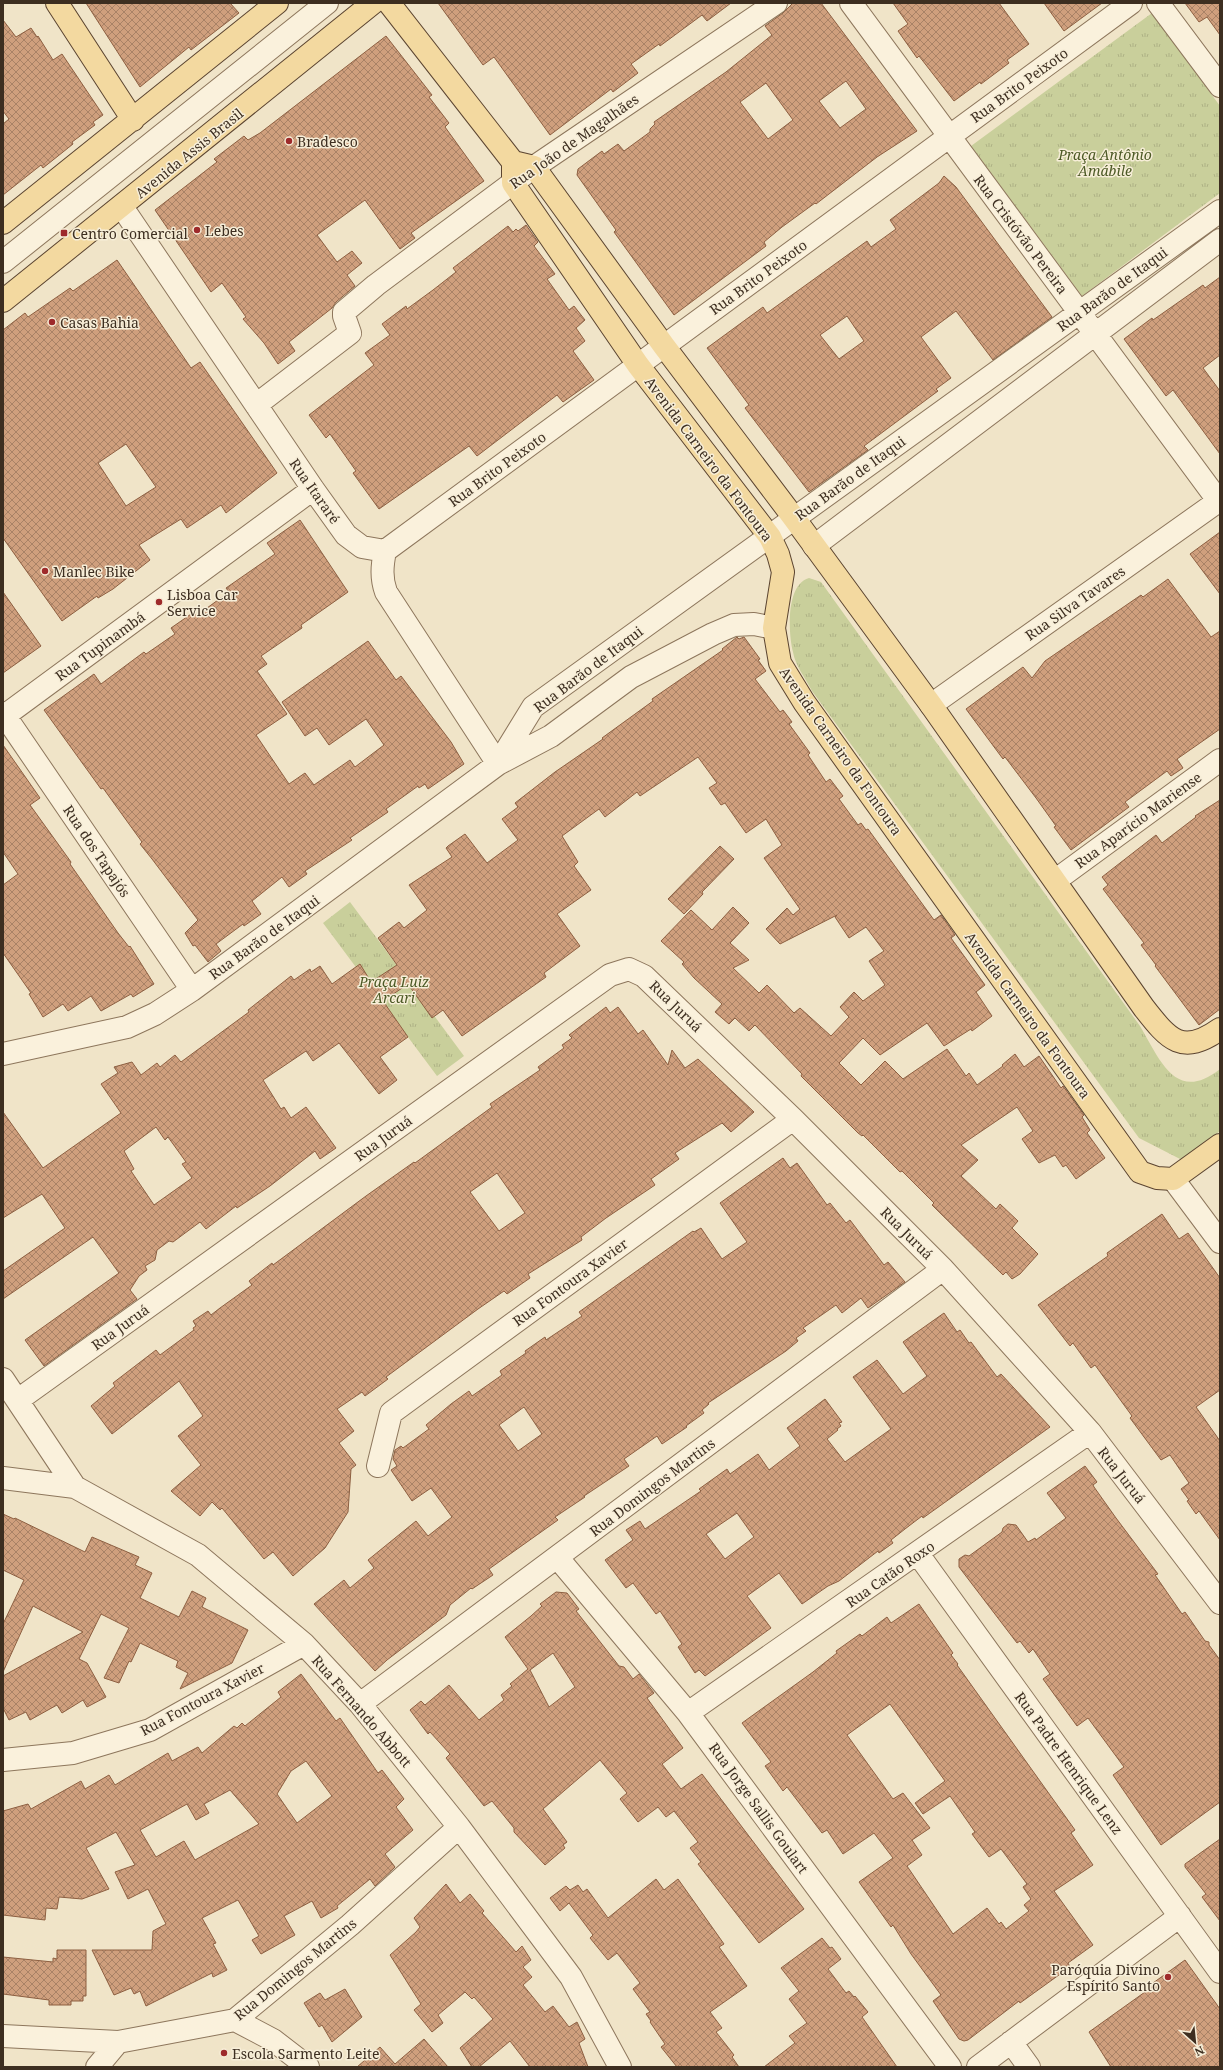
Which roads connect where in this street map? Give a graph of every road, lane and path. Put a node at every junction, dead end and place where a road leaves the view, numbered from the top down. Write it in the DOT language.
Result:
graph roads {
  1 [pos="57,3"];
  2 [pos="277,3"];
  3 [pos="327,3"];
  4 [pos="373,3"];
  5 [pos="389,3"];
  6 [pos="776,3"];
  7 [pos="851,3"];
  8 [pos="1131,3"];
  9 [pos="1158,3"];
  10 [pos="1220,86"];
  11 [pos="133,120"];
  12 [pos="949,137"];
  13 [pos="513,162"];
  14 [pos="534,167"];
  15 [pos="513,183"];
  16 [pos="122,207"];
  17 [pos="1220,211"];
  18 [pos="3,223"];
  19 [pos="1220,240"];
  20 [pos="3,262"];
  21 [pos="3,302"];
  22 [pos="1080,312"];
  23 [pos="1095,333"];
  24 [pos="664,346"];
  25 [pos="638,366"];
  26 [pos="256,405"];
  27 [pos="943,411"];
  28 [pos="960,435"];
  29 [pos="313,490"];
  30 [pos="1220,502"];
  31 [pos="794,518"];
  32 [pos="770,537"];
  33 [pos="814,546"];
  34 [pos="385,551"];
  35 [pos="774,628"];
  36 [pos="931,705"];
  37 [pos="532,707"];
  38 [pos="4,715"];
  39 [pos="551,736"];
  40 [pos="1220,760"];
  41 [pos="498,764"];
  42 [pos="1056,880"];
  43 [pos="192,990"];
  44 [pos="1220,1029"];
  45 [pos="3,1054"];
  46 [pos="792,1119"];
  47 [pos="1220,1145"];
  48 [pos="1173,1179"];
  49 [pos="1220,1242"];
  50 [pos="943,1269"];
  51 [pos="3,1379"];
  52 [pos="18,1400"];
  53 [pos="1090,1432"];
  54 [pos="378,1466"];
  55 [pos="3,1478"];
  56 [pos="75,1487"];
  57 [pos="918,1554"];
  58 [pos="557,1557"];
  59 [pos="1217,1592"];
  60 [pos="304,1644"];
  61 [pos="360,1704"];
  62 [pos="688,1713"];
  63 [pos="3,1760"];
  64 [pos="459,1827"];
  65 [pos="1180,1916"];
  66 [pos="1220,1972"];
  67 [pos="235,2020"];
  68 [pos="3,2036"];
  69 [pos="118,2042"];
  70 [pos="1011,2042"];
  71 [pos="97,2067"];
  72 [pos="308,2067"];
  73 [pos="620,2067"];
  74 [pos="950,2067"];
  75 [pos="978,2067"];
  76 [pos="1029,2067"];
  1 -- 11 [label="main road"];
  2 -- 11 [label="main road"];
  3 -- 20 [label="street"];
  4 -- 16 [label="main road, Avenida Assis Brasil"];
  5 -- 13 [label="main road"];
  6 -- 14 [label="street, Rua João de Magalhães"];
  7 -- 12 [label="street, Rua Cristóvão Pereira"];
  8 -- 12 [label="street, Rua Brito Peixoto"];
  9 -- 10 [label="street"];
  11 -- 18 [label="main road"];
  12 -- 22 [label="street, Rua Cristóvão Pereira"];
  12 -- 24 [label="street, Rua Brito Peixoto"];
  13 -- 14 [label="main road"];
  13 -- 15 [label="main road"];
  14 -- 15 [label="street, Rua João de Magalhães"];
  14 -- 24 [label="main road"];
  15 -- 25 [label="main road, Avenida Carneiro da Fontoura"];
  15 -- 26 [label="street, Rua João de Magalhães"];
  16 -- 21 [label="main road, Avenida Assis Brasil"];
  16 -- 26 [label="street, Rua Itararé"];
  17 -- 22 [label="street, Rua Barão de Itaqui"];
  19 -- 23 [label="street, Rua Barão de Itaqui"];
  22 -- 23 [label="street, Rua Cristóvão Pereira"];
  22 -- 27 [label="street, Rua Barão de Itaqui"];
  23 -- 28 [label="street, Rua Barão de Itaqui"];
  23 -- 30 [label="street, Rua Cristóvão Pereira"];
  24 -- 25 [label="street, Rua Brito Peixoto"];
  24 -- 31 [label="main road"];
  25 -- 32 [label="main road, Avenida Carneiro da Fontoura"];
  25 -- 34 [label="street, Rua Brito Peixoto"];
  26 -- 29 [label="street, Rua Itararé"];
  27 -- 28 [label="street"];
  27 -- 31 [label="street, Rua Barão de Itaqui"];
  28 -- 33 [label="street, Rua Barão de Itaqui"];
  29 -- 34 [label="street, Rua Itararé"];
  29 -- 38 [label="street, Rua Tupinambá"];
  30 -- 36 [label="street, Rua Silva Tavares"];
  31 -- 32 [label="street, Rua Barão de Itaqui"];
  31 -- 33 [label="main road"];
  32 -- 35 [label="main road, Avenida Carneiro da Fontoura"];
  32 -- 37 [label="street, Rua Barão de Itaqui"];
  33 -- 36 [label="main road"];
  34 -- 41 [label="street"];
  35 -- 39 [label="street, Rua Barão de Itaqui"];
  35 -- 48 [label="main road, Avenida Carneiro da Fontoura"];
  36 -- 42 [label="main road"];
  37 -- 39 [label="street"];
  37 -- 41 [label="street, Rua Barão de Itaqui"];
  38 -- 43 [label="street, Rua dos Tapajós"];
  39 -- 41 [label="street, Rua Barão de Itaqui"];
  40 -- 42 [label="street, Rua Aparício Mariense"];
  41 -- 43 [label="street, Rua Barão de Itaqui"];
  42 -- 44 [label="main road"];
  43 -- 45 [label="street, Rua Barão de Itaqui"];
  46 -- 50 [label="street, Rua Juruá"];
  46 -- 52 [label="street, Rua Juruá"];
  46 -- 54 [label="street, Rua Fontoura Xavier"];
  47 -- 48 [label="main road"];
  48 -- 49 [label="street"];
  50 -- 53 [label="street, Rua Juruá"];
  50 -- 58 [label="street, Rua Domingos Martins"];
  51 -- 52 [label="street"];
  52 -- 56 [label="street"];
  53 -- 57 [label="street, Rua Catão Roxo"];
  53 -- 59 [label="street, Rua Juruá"];
  55 -- 56 [label="street, Rua Fernando Abbott"];
  56 -- 60 [label="street, Rua Fernando Abbott"];
  57 -- 62 [label="street, Rua Catão Roxo"];
  57 -- 65 [label="street, Rua Padre Henrique Lenz"];
  58 -- 61 [label="street, Rua Domingos Martins"];
  58 -- 62 [label="street, Rua Jorge Sallis Goulart"];
  60 -- 61 [label="street, Rua Fernando Abbott"];
  60 -- 63 [label="street, Rua Fontoura Xavier"];
  61 -- 64 [label="street, Rua Fernando Abbott"];
  62 -- 74 [label="street, Rua Jorge Sallis Goulart"];
  64 -- 67 [label="street, Rua Domingos Martins"];
  64 -- 73 [label="street, Rua Fernando Abbott"];
  65 -- 66 [label="street, Rua Padre Henrique Lenz"];
  65 -- 70 [label="street"];
  67 -- 69 [label="street, Rua Domingos Martins"];
  67 -- 72 [label="street"];
  68 -- 69 [label="street, Rua Domingos Martins"];
  69 -- 71 [label="street"];
  70 -- 75 [label="street"];
  70 -- 76 [label="street"];
}
